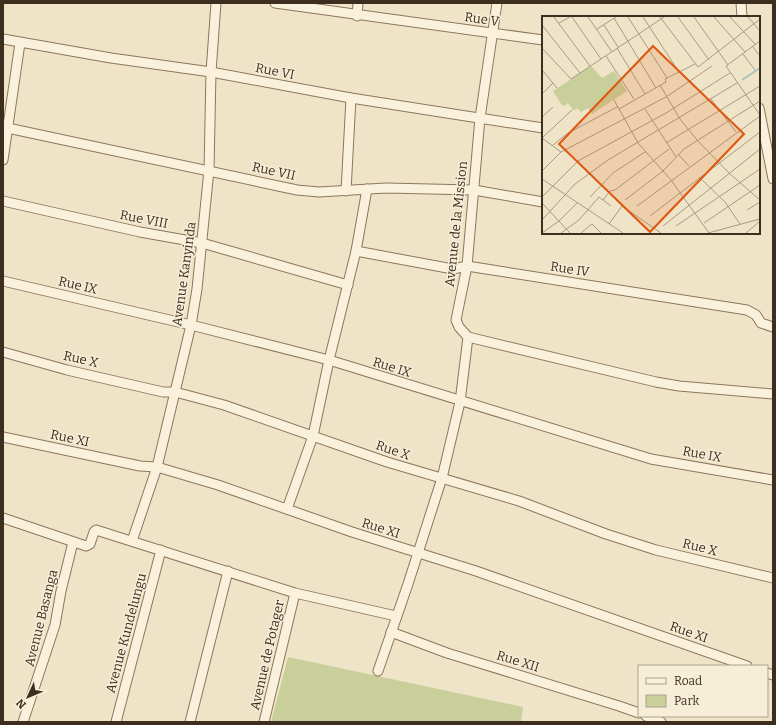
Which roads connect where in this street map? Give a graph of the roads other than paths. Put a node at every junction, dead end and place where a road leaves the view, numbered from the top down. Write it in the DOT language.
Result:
graph roads {
  1 [pos="216,3"];
  2 [pos="275,3"];
  3 [pos="358,3"];
  4 [pos="497,3"];
  5 [pos="741,3"];
  6 [pos="357,16"];
  7 [pos="742,16"];
  8 [pos="492,33"];
  9 [pos="3,39"];
  10 [pos="542,40"];
  11 [pos="20,43"];
  12 [pos="211,72"];
  13 [pos="351,98"];
  14 [pos="760,113"];
  15 [pos="480,118"];
  16 [pos="5,127"];
  17 [pos="542,128"];
  18 [pos="3,160"];
  19 [pos="209,170"];
  20 [pos="773,179"];
  21 [pos="367,189"];
  22 [pos="474,190"];
  23 [pos="346,191"];
  24 [pos="3,201"];
  25 [pos="542,202"];
  26 [pos="202,243"];
  27 [pos="356,251"];
  28 [pos="467,266"];
  29 [pos="3,281"];
  30 [pos="348,284"];
  31 [pos="191,325"];
  32 [pos="773,327"];
  33 [pos="468,337"];
  34 [pos="3,352"];
  35 [pos="329,360"];
  36 [pos="175,392"];
  37 [pos="773,394"];
  38 [pos="460,402"];
  39 [pos="313,436"];
  40 [pos="3,437"];
  41 [pos="157,467"];
  42 [pos="442,478"];
  43 [pos="773,480"];
  44 [pos="288,509"];
  45 [pos="3,518"];
  46 [pos="132,541"];
  47 [pos="73,542"];
  48 [pos="161,550"];
  49 [pos="417,552"];
  50 [pos="228,571"];
  51 [pos="773,578"];
  52 [pos="295,593"];
  53 [pos="396,616"];
  54 [pos="391,632"];
  55 [pos="744,665"];
  56 [pos="378,671"];
  57 [pos="638,714"];
  58 [pos="648,717"];
  59 [pos="23,722"];
  60 [pos="116,722"];
  61 [pos="190,722"];
  62 [pos="264,722"];
  63 [pos="661,722"];
  1 -- 12 [label="street, Avenue Kanyinda"];
  2 -- 6 [label="street, Rue V"];
  3 -- 6 [label="street"];
  4 -- 8 [label="street, Avenue de la Mission"];
  5 -- 7 [label="street"];
  6 -- 8 [label="street, Rue V"];
  8 -- 10 [label="street, Rue V"];
  8 -- 15 [label="street, Avenue de la Mission"];
  9 -- 11 [label="street, Rue VI"];
  11 -- 12 [label="street, Rue VI"];
  11 -- 16 [label="street"];
  12 -- 13 [label="street, Rue VI"];
  12 -- 19 [label="street, Avenue Kanyinda"];
  13 -- 15 [label="street, Rue VI"];
  13 -- 23 [label="street"];
  14 -- 20 [label="street"];
  15 -- 17 [label="street, Rue VI"];
  15 -- 22 [label="street, Avenue de la Mission"];
  16 -- 18 [label="street"];
  16 -- 19 [label="street, Rue VII"];
  19 -- 23 [label="street, Rue VII"];
  19 -- 26 [label="street, Avenue Kanyinda"];
  21 -- 22 [label="street, Rue VII"];
  21 -- 23 [label="street, Rue VII"];
  21 -- 27 [label="street"];
  22 -- 25 [label="street, Rue VII"];
  22 -- 28 [label="street, Avenue de la Mission"];
  24 -- 26 [label="street, Rue VIII"];
  26 -- 30 [label="street, Rue VIII"];
  26 -- 31 [label="street, Avenue Kanyinda"];
  27 -- 28 [label="street, Rue IV"];
  27 -- 30 [label="street"];
  28 -- 32 [label="street, Rue IV"];
  28 -- 33 [label="street, Avenue de la Mission"];
  29 -- 31 [label="street, Rue IX"];
  30 -- 35 [label="street"];
  31 -- 35 [label="street, Rue IX"];
  31 -- 36 [label="street, Avenue Kanyinda"];
  33 -- 37 [label="street"];
  33 -- 38 [label="street"];
  34 -- 36 [label="street, Rue X"];
  35 -- 38 [label="street, Rue IX"];
  35 -- 39 [label="street"];
  36 -- 39 [label="street, Rue X"];
  36 -- 41 [label="street, Avenue Kanyinda"];
  38 -- 42 [label="street"];
  38 -- 43 [label="street, Rue IX"];
  39 -- 42 [label="street, Rue X"];
  39 -- 44 [label="street"];
  40 -- 41 [label="street, Rue XI"];
  41 -- 44 [label="street, Rue XI"];
  41 -- 46 [label="street, Avenue Kanyinda"];
  42 -- 49 [label="street"];
  42 -- 51 [label="street, Rue X"];
  44 -- 49 [label="street, Rue XI"];
  45 -- 47 [label="street"];
  46 -- 47 [label="street"];
  46 -- 48 [label="street"];
  47 -- 59 [label="street, Avenue Basanga"];
  48 -- 50 [label="street"];
  48 -- 60 [label="street, Avenue Kundelungu"];
  49 -- 53 [label="street"];
  49 -- 55 [label="street, Rue XI"];
  50 -- 52 [label="street"];
  50 -- 61 [label="street"];
  52 -- 53 [label="street"];
  52 -- 62 [label="street, Avenue de Potager"];
  53 -- 54 [label="street"];
  54 -- 56 [label="street"];
  54 -- 57 [label="street, Rue XII"];
  58 -- 63 [label="street"];
}
